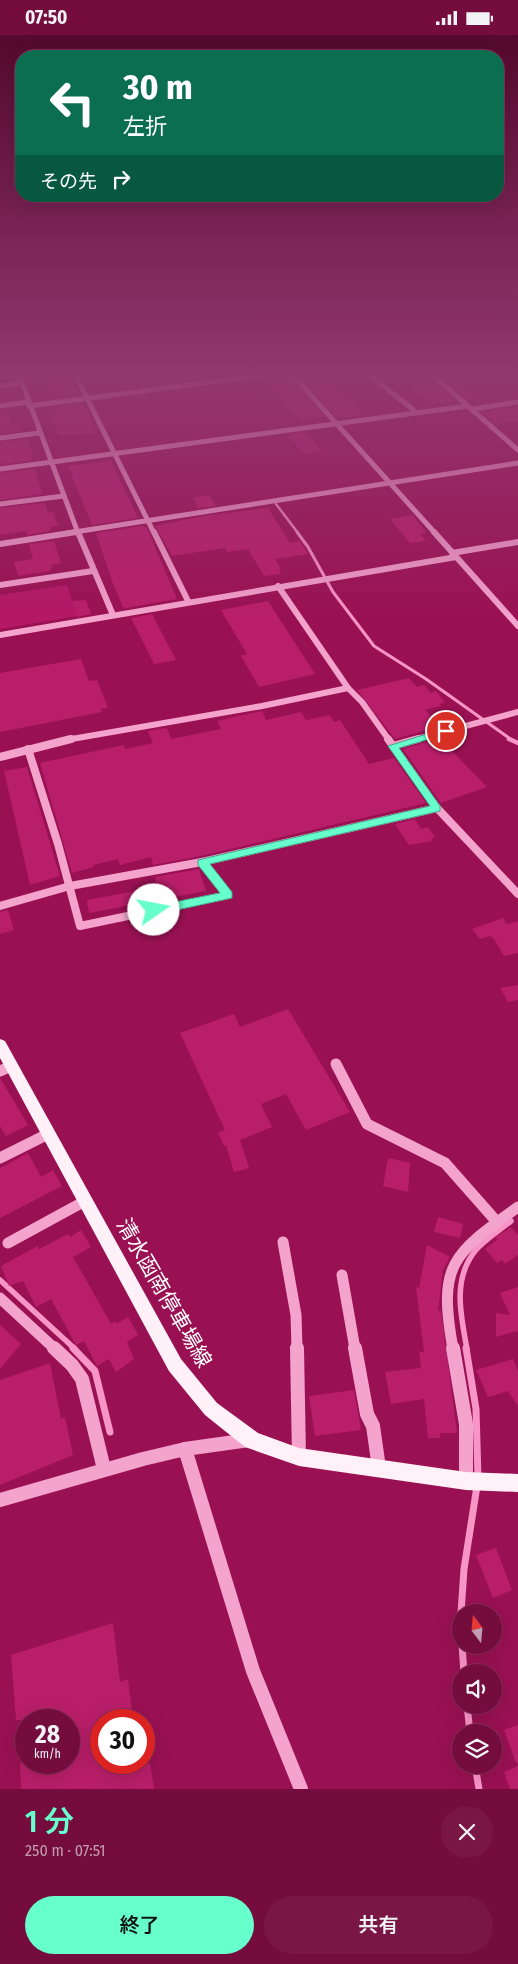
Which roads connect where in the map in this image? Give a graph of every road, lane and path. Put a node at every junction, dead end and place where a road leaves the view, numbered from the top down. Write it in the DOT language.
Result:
graph roads {
  1 [pos="48,454"];
  2 [pos="115,454"];
  3 [pos="364,454"];
  4 [pos="51,463"];
  5 [pos="518,463"];
  6 [pos="0,469"];
  7 [pos="390,483"];
  8 [pos="64,496"];
  9 [pos="0,504"];
  10 [pos="148,522"];
  11 [pos="78,533"];
  12 [pos="518,543"];
  13 [pos="0,544"];
  14 [pos="454,555"];
  15 [pos="93,571"];
  16 [pos="0,585"];
  17 [pos="278,585"];
  18 [pos="188,601"];
  19 [pos="113,615"];
  20 [pos="518,626"];
  21 [pos="0,635"];
  22 [pos="348,688"];
  23 [pos="518,712"];
  24 [pos="393,746"];
  25 [pos="28,749"];
  26 [pos="0,757"];
  27 [pos="437,808"];
  28 [pos="202,862"];
  29 [pos="70,886"];
  30 [pos="518,893"];
  31 [pos="0,906"];
  32 [pos="0,1045"];
  33 [pos="336,1064"];
  34 [pos="6,1069"];
  35 [pos="48,1134"];
  36 [pos="0,1158"];
  37 [pos="86,1201"];
  38 [pos="518,1207"];
  39 [pos="497,1222"];
  40 [pos="283,1242"];
  41 [pos="8,1243"];
  42 [pos="342,1275"];
  43 [pos="0,1298"];
  44 [pos="252,1440"];
  45 [pos="185,1449"];
  46 [pos="299,1457"];
  47 [pos="379,1468"];
  48 [pos="104,1469"];
  49 [pos="466,1481"];
  50 [pos="518,1483"];
  51 [pos="0,1499"];
  52 [pos="301,1789"];
  1 -- 4 [label="street"];
  2 -- 4 [label="street"];
  2 -- 10 [label="street"];
  3 -- 7 [label="street"];
  4 -- 6 [label="street"];
  4 -- 8 [label="street"];
  5 -- 7 [label="street"];
  7 -- 10 [label="street"];
  7 -- 14 [label="street"];
  8 -- 9 [label="street"];
  8 -- 11 [label="street"];
  10 -- 11 [label="street"];
  10 -- 18 [label="street"];
  11 -- 13 [label="street"];
  11 -- 15 [label="street"];
  12 -- 14 [label="street"];
  14 -- 17 [label="street"];
  14 -- 20 [label="street"];
  15 -- 16 [label="street"];
  15 -- 19 [label="street"];
  17 -- 18 [label="street"];
  17 -- 22 [label="street"];
  18 -- 19 [label="street"];
  19 -- 21 [label="street"];
  22 -- 24 [label="street"];
  22 -- 25 [label="street"];
  23 -- 24 [label="street"];
  24 -- 27 [label="street"];
  25 -- 26 [label="street"];
  25 -- 29 [label="street"];
  27 -- 28 [label="street"];
  27 -- 30 [label="street"];
  28 -- 29 [label="street"];
  28 -- 29 [label="street"];
  29 -- 31 [label="street"];
  32 -- 34 [label="main road, 清水函南停車場線"];
  33 -- 39 [label="street"];
  34 -- 35 [label="main road, 清水函南停車場線"];
  35 -- 36 [label="street"];
  35 -- 37 [label="main road, 清水函南停車場線"];
  37 -- 41 [label="street"];
  37 -- 44 [label="main road, 清水函南停車場線"];
  38 -- 39 [label="street"];
  39 -- 49 [label="street"];
  40 -- 46 [label="street"];
  42 -- 47 [label="street"];
  43 -- 48 [label="street"];
  44 -- 45 [label="street"];
  44 -- 46 [label="main road, 清水函南停車場線"];
  45 -- 48 [label="street"];
  45 -- 52 [label="street"];
  46 -- 47 [label="main road, 清水函南停車場線"];
  47 -- 49 [label="main road, 清水函南停車場線"];
  48 -- 51 [label="street"];
  49 -- 50 [label="main road, 清水函南停車場線"];
}
